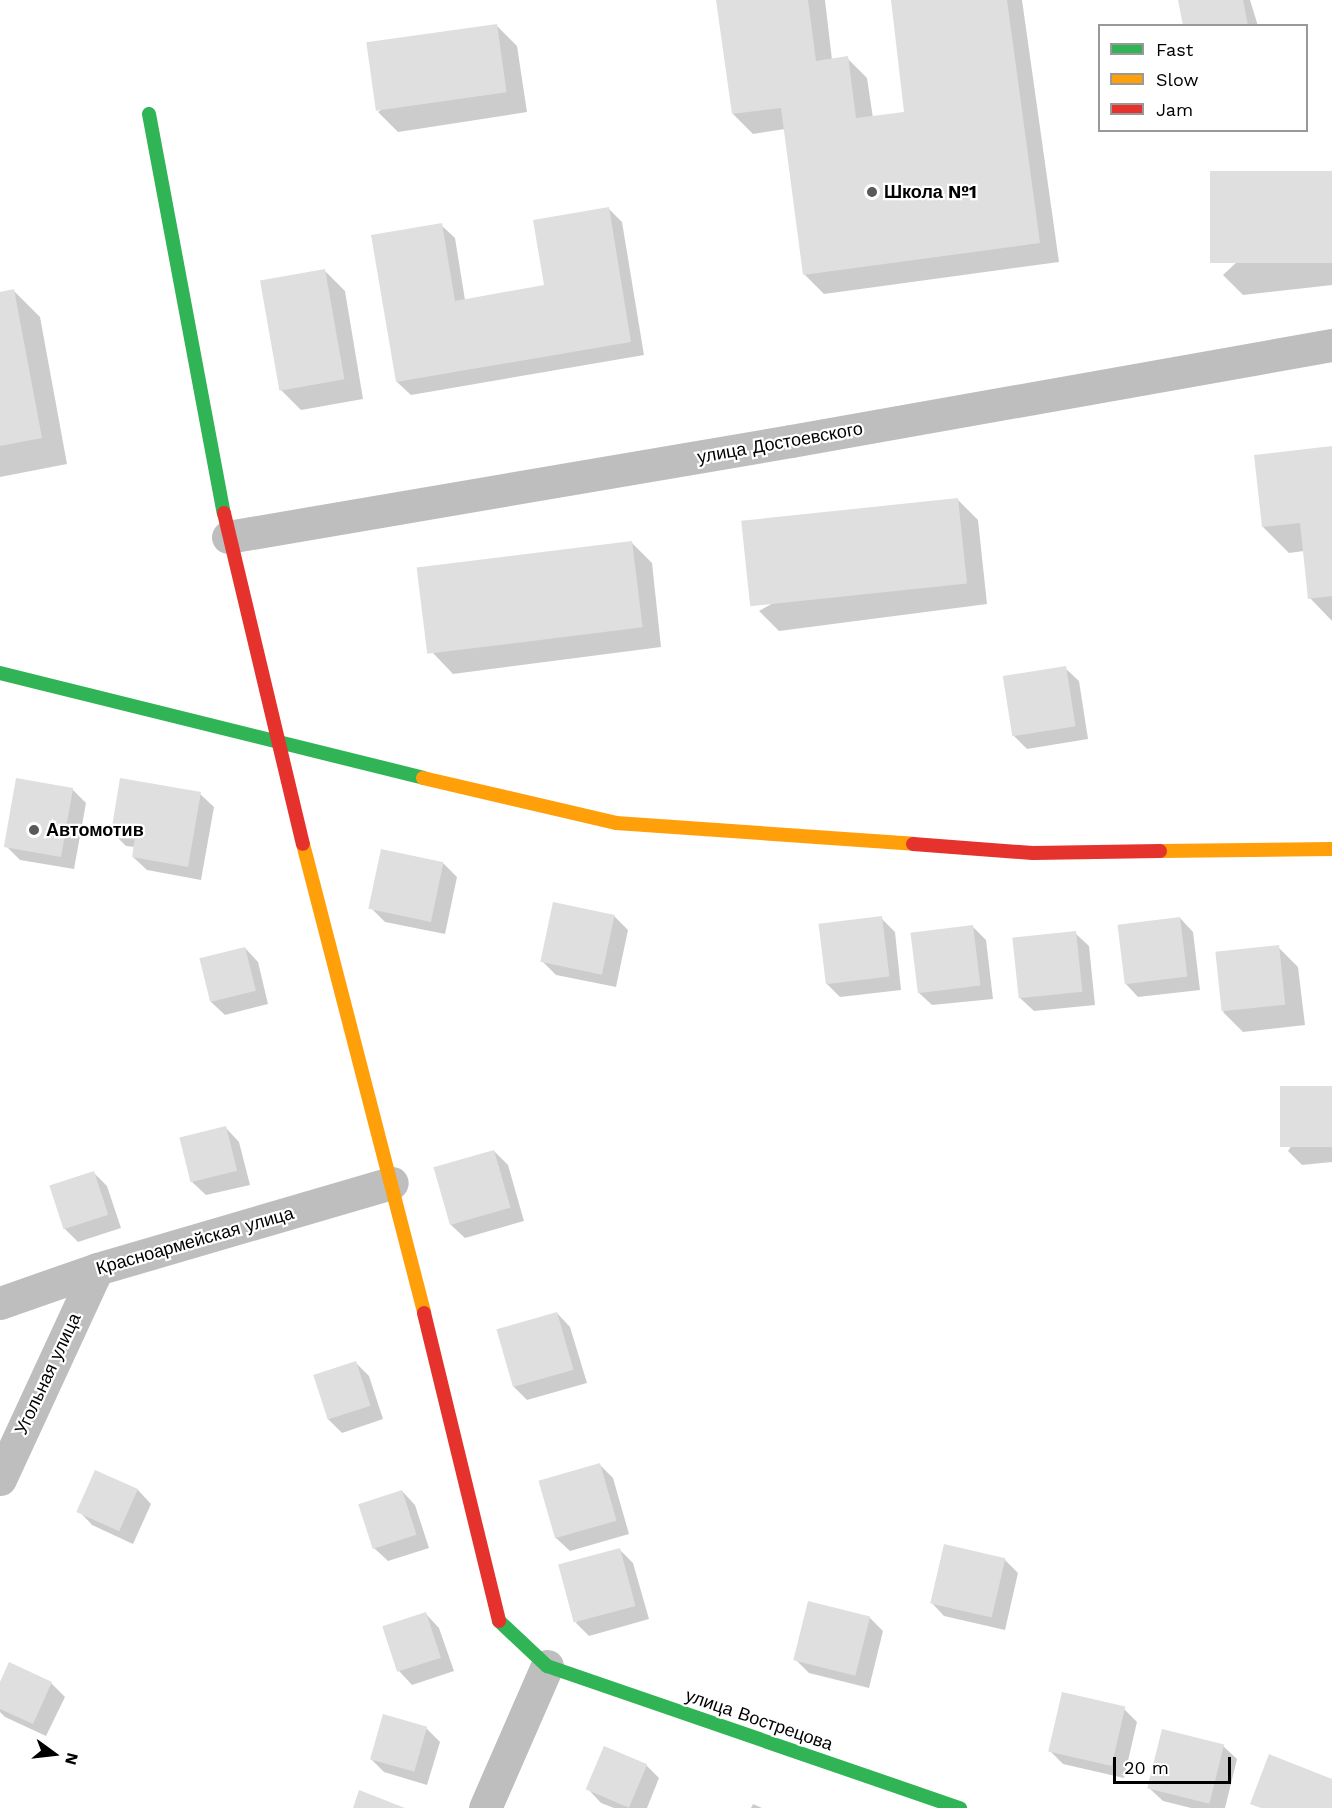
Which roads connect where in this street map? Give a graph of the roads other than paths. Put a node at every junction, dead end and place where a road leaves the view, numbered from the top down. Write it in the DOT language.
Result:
graph roads {
  1 [pos="149,114"];
  2 [pos="1332,345"];
  3 [pos="228,537"];
  4 [pos="0,673"];
  5 [pos="277,742"];
  6 [pos="1332,849"];
  7 [pos="392,1183"];
  8 [pos="97,1269"];
  9 [pos="0,1303"];
  10 [pos="0,1479"];
  11 [pos="547,1666"];
  12 [pos="485,1808"];
  13 [pos="960,1808"];
  1 -- 3 [label="street"];
  2 -- 3 [label="street, улица Достоевского"];
  3 -- 5 [label="street"];
  4 -- 5 [label="street"];
  5 -- 6 [label="street"];
  5 -- 7 [label="street"];
  7 -- 8 [label="street, Красноармейская улица"];
  7 -- 11 [label="street"];
  8 -- 9 [label="street, Красноармейская улица"];
  8 -- 10 [label="street, Угольная улица"];
  11 -- 12 [label="street"];
  11 -- 13 [label="street, улица Вострецова"];
}
